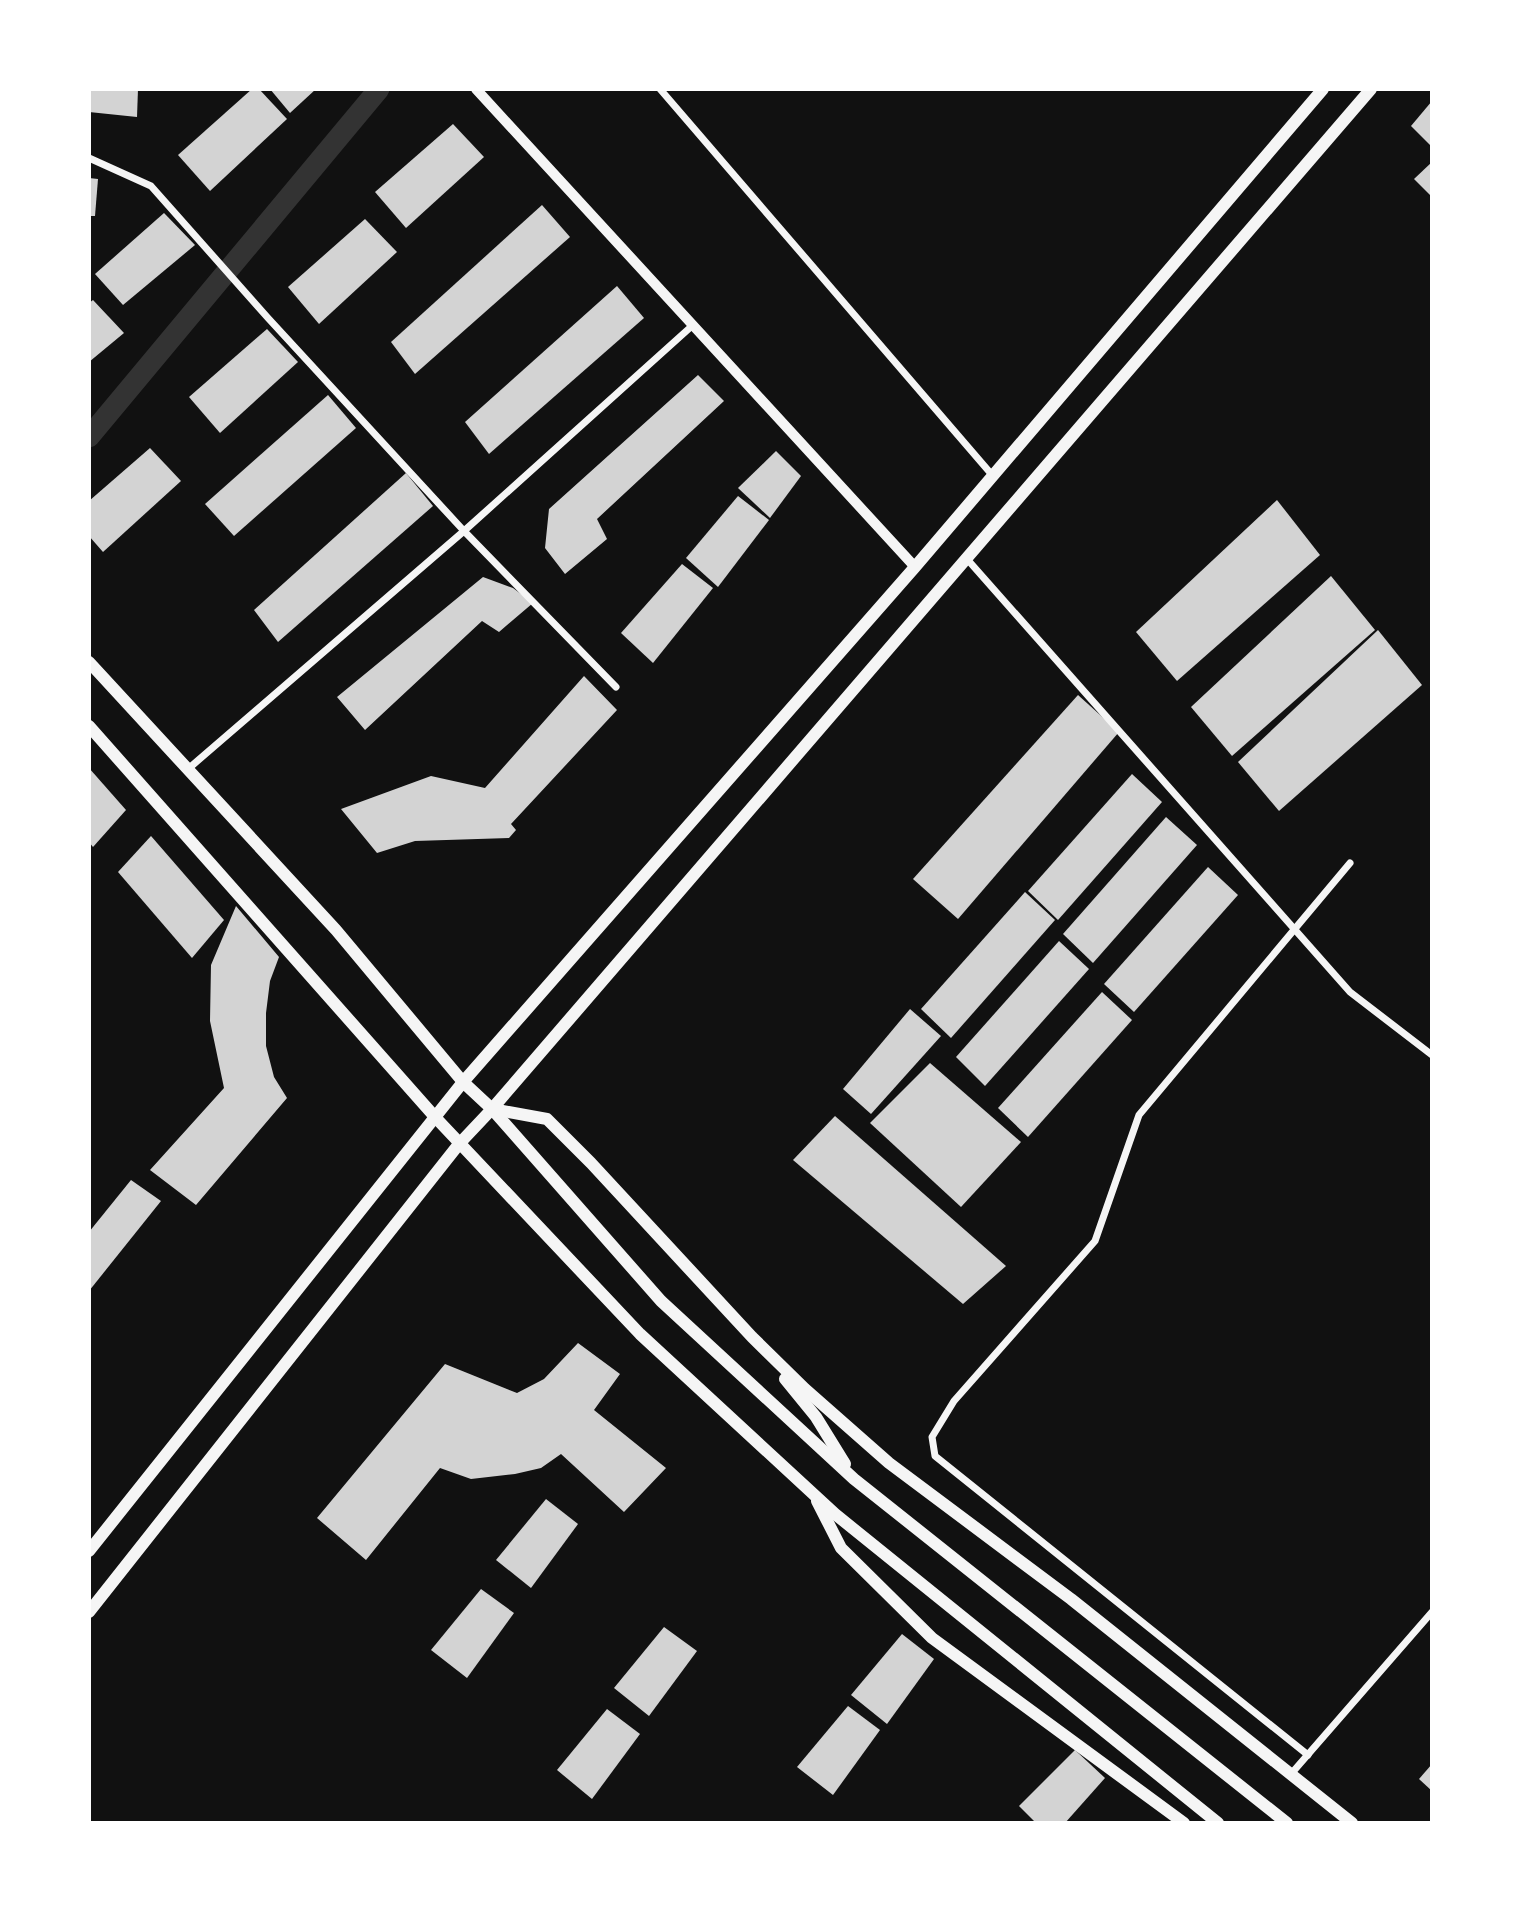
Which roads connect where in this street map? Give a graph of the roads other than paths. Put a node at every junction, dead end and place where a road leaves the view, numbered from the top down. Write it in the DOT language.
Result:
graph roads {
  1 [pos="476,89"];
  2 [pos="660,89"];
  3 [pos="1323,89"];
  4 [pos="1371,89"];
  5 [pos="89,159"];
  6 [pos="693,325"];
  7 [pos="993,476"];
  8 [pos="464,531"];
  9 [pos="967,558"];
  10 [pos="915,567"];
  11 [pos="89,662"];
  12 [pos="616,687"];
  13 [pos="89,726"];
  14 [pos="188,769"];
  15 [pos="1350,863"];
  16 [pos="1295,929"];
  17 [pos="1432,1055"];
  18 [pos="463,1082"];
  19 [pos="492,1109"];
  20 [pos="435,1117"];
  21 [pos="459,1144"];
  22 [pos="752,1337"];
  23 [pos="855,1479"];
  24 [pos="814,1494"];
  25 [pos="89,1550"];
  26 [pos="89,1612"];
  27 [pos="1432,1612"];
  28 [pos="1308,1755"];
  29 [pos="1291,1774"];
  30 [pos="1184,1823"];
  31 [pos="1218,1823"];
  32 [pos="1287,1823"];
  33 [pos="1352,1823"];
  1 -- 6 [label="street"];
  2 -- 7 [label="street"];
  3 -- 7 [label="main road"];
  4 -- 9 [label="main road"];
  5 -- 8 [label="street"];
  6 -- 8 [label="street"];
  6 -- 10 [label="street"];
  7 -- 10 [label="main road"];
  8 -- 12 [label="street"];
  8 -- 14 [label="street"];
  9 -- 16 [label="street"];
  9 -- 19 [label="main road"];
  10 -- 18 [label="main road"];
  11 -- 14 [label="main road"];
  13 -- 20 [label="main road"];
  14 -- 18 [label="main road"];
  15 -- 16 [label="street"];
  16 -- 17 [label="street"];
  16 -- 28 [label="street"];
  18 -- 19 [label="main road"];
  18 -- 20 [label="main road"];
  19 -- 21 [label="main road"];
  19 -- 22 [label="main road"];
  19 -- 23 [label="main road"];
  20 -- 21 [label="main road"];
  20 -- 25 [label="main road"];
  21 -- 24 [label="main road"];
  21 -- 26 [label="main road"];
  22 -- 23 [label="main road"];
  22 -- 29 [label="main road"];
  23 -- 32 [label="main road"];
  24 -- 30 [label="main road"];
  24 -- 31 [label="main road"];
  27 -- 28 [label="street"];
  28 -- 29 [label="street"];
  29 -- 33 [label="main road"];
}
